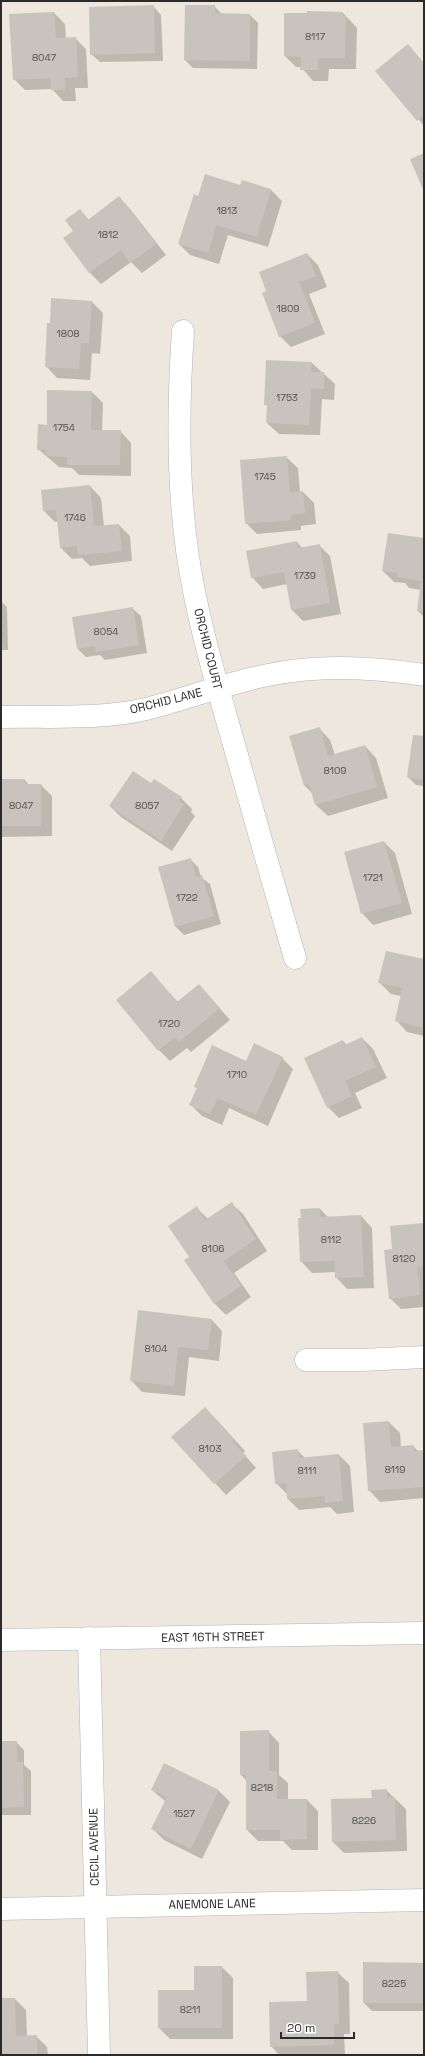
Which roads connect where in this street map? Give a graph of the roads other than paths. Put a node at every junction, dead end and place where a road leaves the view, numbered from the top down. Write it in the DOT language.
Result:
graph roads {
  1 [pos="183,331"];
  2 [pos="424,675"];
  3 [pos="217,687"];
  4 [pos="1,717"];
  5 [pos="295,958"];
  6 [pos="424,1357"];
  7 [pos="306,1360"];
  8 [pos="424,1633"];
  9 [pos="90,1638"];
  10 [pos="1,1640"];
  11 [pos="424,1900"];
  12 [pos="96,1906"];
  13 [pos="1,1909"];
  14 [pos="99,2055"];
  1 -- 3 [label="street, ORCHID COURT"];
  2 -- 3 [label="street, ORCHID LANE"];
  3 -- 4 [label="street, ORCHID LANE"];
  3 -- 5 [label="street, ORCHID COURT"];
  6 -- 7 [label="street"];
  8 -- 9 [label="street, EAST 16TH STREET"];
  9 -- 10 [label="street, EAST 16TH STREET"];
  9 -- 12 [label="street, CECIL AVENUE"];
  11 -- 12 [label="street, ANEMONE LANE"];
  12 -- 13 [label="street, ANEMONE LANE"];
  12 -- 14 [label="street, CECIL AVENUE"];
}
